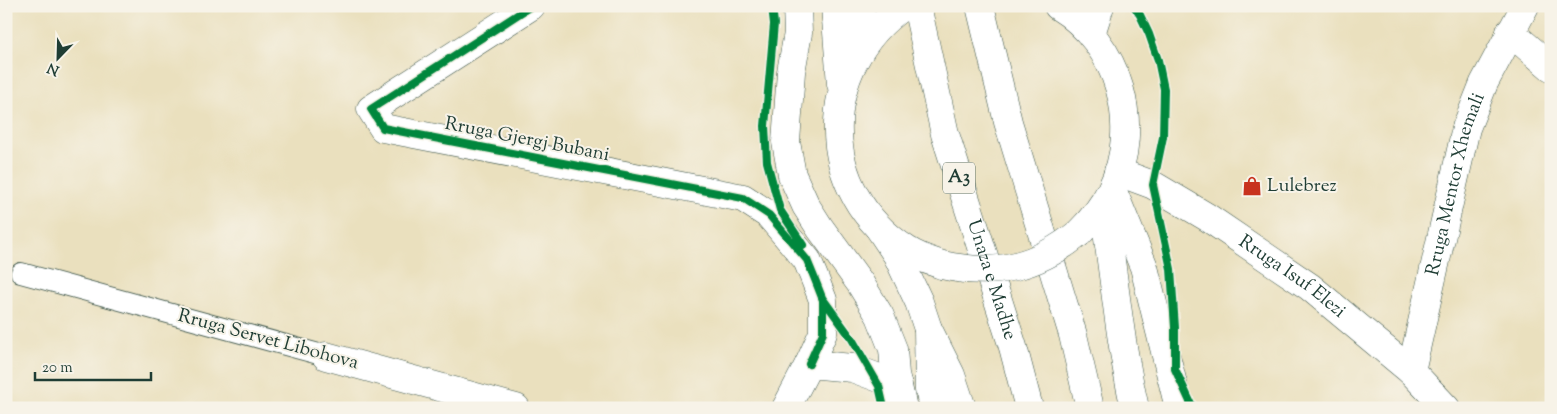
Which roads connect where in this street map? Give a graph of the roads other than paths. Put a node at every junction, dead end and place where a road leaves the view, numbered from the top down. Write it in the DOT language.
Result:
graph roads {
  1 [pos="532,6"];
  2 [pos="798,6"];
  3 [pos="835,6"];
  4 [pos="860,6"];
  5 [pos="917,6"];
  6 [pos="980,6"];
  7 [pos="1525,6"];
  8 [pos="897,11"];
  9 [pos="1080,15"];
  10 [pos="1510,32"];
  11 [pos="865,42"];
  12 [pos="1551,67"];
  13 [pos="842,91"];
  14 [pos="1111,189"];
  15 [pos="879,228"];
  16 [pos="20,272"];
  17 [pos="928,329"];
  18 [pos="326,356"];
  19 [pos="808,364"];
  20 [pos="1411,371"];
  21 [pos="900,396"];
  22 [pos="516,408"];
  23 [pos="786,408"];
  24 [pos="934,408"];
  25 [pos="962,408"];
  26 [pos="1029,408"];
  27 [pos="1090,408"];
  28 [pos="1136,408"];
  29 [pos="1178,408"];
  30 [pos="1446,408"];
  1 -- 19 [label="main road, Rruga Gjergj Bubani"];
  2 -- 21 [label="main road"];
  3 -- 13 [label="main road"];
  4 -- 11 [label="main road"];
  5 -- 26 [label="main road, Unaza e Madhe / A3"];
  6 -- 27 [label="main road"];
  7 -- 10 [label="main road, Rruga Mentor Xhemali"];
  8 -- 11 [label="main road"];
  9 -- 14 [label="main road"];
  10 -- 12 [label="main road"];
  10 -- 20 [label="main road, Rruga Mentor Xhemali"];
  11 -- 13 [label="main road"];
  13 -- 15 [label="main road"];
  14 -- 15 [label="main road, bridge"];
  14 -- 20 [label="main road, Rruga Isuf Elezi"];
  14 -- 28 [label="main road"];
  14 -- 29 [label="main road"];
  15 -- 17 [label="main road"];
  16 -- 18 [label="lane, Rruga Servet Libohova"];
  17 -- 24 [label="main road"];
  17 -- 25 [label="main road"];
  18 -- 22 [label="main road, Rruga Servet Libohova"];
  19 -- 21 [label="main road"];
  19 -- 23 [label="main road"];
  20 -- 30 [label="main road, Rruga Isuf Elezi"];
}
